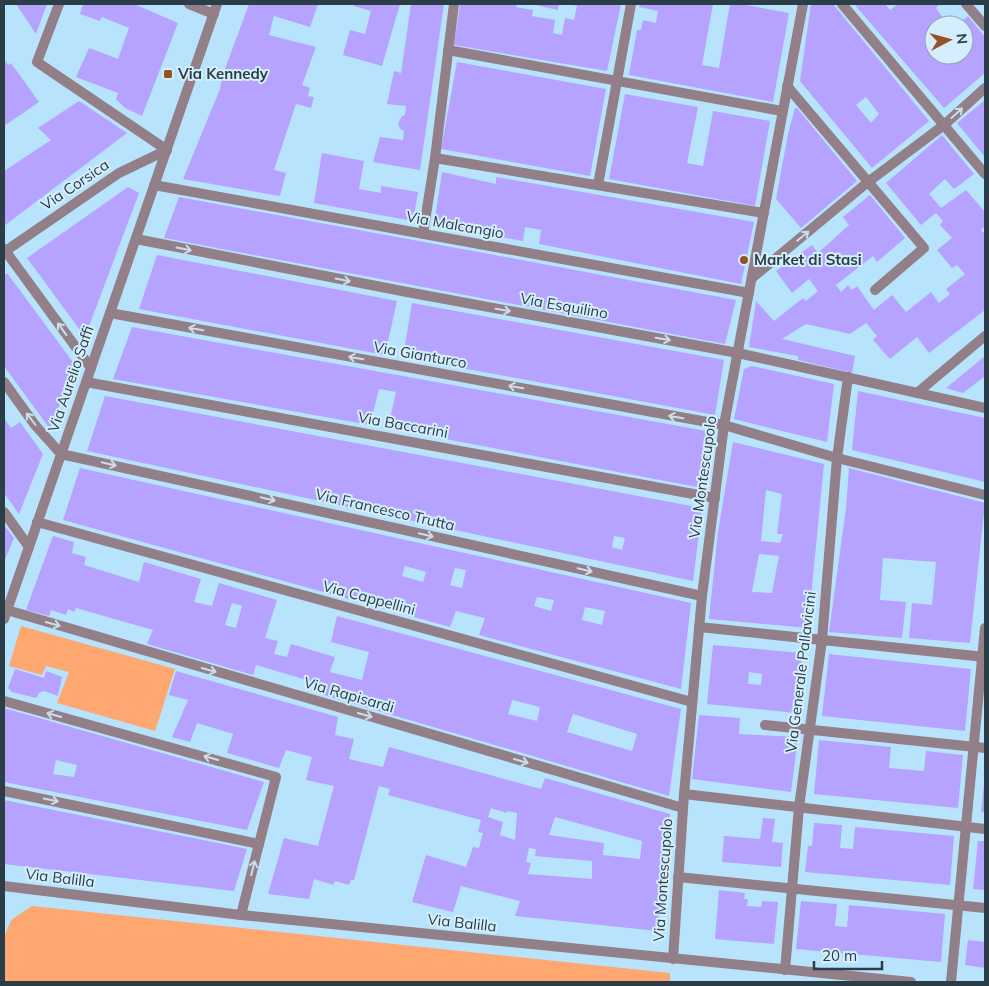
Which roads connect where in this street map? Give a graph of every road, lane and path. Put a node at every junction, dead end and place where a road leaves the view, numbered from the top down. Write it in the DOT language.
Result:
graph roads {
  1 [pos="59,4"];
  2 [pos="189,4"];
  3 [pos="454,4"];
  4 [pos="631,4"];
  5 [pos="802,4"];
  6 [pos="842,4"];
  7 [pos="966,4"];
  8 [pos="215,9"];
  9 [pos="985,26"];
  10 [pos="448,50"];
  11 [pos="617,81"];
  12 [pos="787,86"];
  13 [pos="985,88"];
  14 [pos="782,111"];
  15 [pos="944,125"];
  16 [pos="167,150"];
  17 [pos="435,158"];
  18 [pos="985,174"];
  19 [pos="868,182"];
  20 [pos="154,185"];
  21 [pos="598,185"];
  22 [pos="764,213"];
  23 [pos="423,234"];
  24 [pos="136,239"];
  25 [pos="4,251"];
  26 [pos="752,278"];
  27 [pos="875,290"];
  28 [pos="750,293"];
  29 [pos="110,313"];
  30 [pos="985,336"];
  31 [pos="738,353"];
  32 [pos="91,368"];
  33 [pos="848,377"];
  34 [pos="4,382"];
  35 [pos="86,382"];
  36 [pos="917,393"];
  37 [pos="985,408"];
  38 [pos="724,425"];
  39 [pos="61,454"];
  40 [pos="837,458"];
  41 [pos="985,495"];
  42 [pos="715,498"];
  43 [pos="4,512"];
  44 [pos="37,522"];
  45 [pos="29,547"];
  46 [pos="702,596"];
  47 [pos="5,614"];
  48 [pos="699,627"];
  49 [pos="985,628"];
  50 [pos="822,640"];
  51 [pos="984,657"];
  52 [pos="4,701"];
  53 [pos="692,702"];
  54 [pos="765,725"];
  55 [pos="810,730"];
  56 [pos="980,747"];
  57 [pos="4,790"];
  58 [pos="684,794"];
  59 [pos="799,807"];
  60 [pos="683,808"];
  61 [pos="966,827"];
  62 [pos="985,829"];
  63 [pos="259,844"];
  64 [pos="678,877"];
  65 [pos="6,887"];
  66 [pos="792,888"];
  67 [pos="958,905"];
  68 [pos="985,908"];
  69 [pos="241,916"];
  70 [pos="673,959"];
  71 [pos="784,970"];
  72 [pos="911,982"];
  73 [pos="951,982"];
  1 -- 16 [label="street"];
  2 -- 8 [label="street"];
  3 -- 10 [label="street"];
  4 -- 11 [label="street"];
  5 -- 12 [label="street, Via Montescupolo"];
  6 -- 15 [label="street"];
  7 -- 9 [label="street"];
  8 -- 16 [label="street, Via Aurelio Saffi"];
  10 -- 11 [label="street"];
  10 -- 17 [label="street"];
  11 -- 14 [label="street"];
  11 -- 21 [label="street"];
  12 -- 14 [label="street, Via Montescupolo"];
  12 -- 19 [label="street"];
  15 -- 13 [label="street, one-way"];
  14 -- 22 [label="street, Via Montescupolo"];
  15 -- 18 [label="street"];
  15 -- 19 [label="street"];
  16 -- 20 [label="street, Via Aurelio Saffi"];
  16 -- 25 [label="street, Via Corsica"];
  17 -- 21 [label="street"];
  17 -- 23 [label="street"];
  26 -- 19 [label="street, one-way"];
  19 -- 27 [label="street"];
  20 -- 23 [label="street, Via Malcangio"];
  20 -- 24 [label="street, Via Aurelio Saffi"];
  21 -- 22 [label="street"];
  22 -- 26 [label="street, Via Montescupolo"];
  23 -- 28 [label="street, Via Malcangio"];
  24 -- 29 [label="street, Via Aurelio Saffi"];
  24 -- 31 [label="street, Via Esquilino, one-way"];
  32 -- 25 [label="street, one-way"];
  26 -- 28 [label="street, Via Montescupolo"];
  28 -- 31 [label="street, Via Montescupolo"];
  29 -- 32 [label="street, Via Aurelio Saffi"];
  38 -- 29 [label="street, Via Gianturco, one-way"];
  30 -- 36 [label="street"];
  31 -- 33 [label="street, Via Esquilino"];
  31 -- 38 [label="street, Via Montescupolo"];
  32 -- 35 [label="street, Via Aurelio Saffi"];
  33 -- 36 [label="street, Via Esquilino"];
  33 -- 40 [label="street, Via Generale Pallavicini"];
  39 -- 34 [label="street, one-way"];
  35 -- 39 [label="street, Via Aurelio Saffi"];
  35 -- 42 [label="street, Via Baccarini"];
  36 -- 37 [label="street, Via Esquilino"];
  38 -- 40 [label="street, Via Gianturco"];
  38 -- 42 [label="street, Via Montescupolo"];
  39 -- 44 [label="street, Via Aurelio Saffi"];
  39 -- 46 [label="street, Via Francesco Trutta, one-way"];
  40 -- 41 [label="street, Via Gianturco"];
  40 -- 50 [label="street, Via Generale Pallavicini"];
  42 -- 46 [label="street, Via Montescupolo"];
  43 -- 45 [label="street"];
  44 -- 45 [label="street, Via Aurelio Saffi"];
  44 -- 53 [label="street, Via Cappellini"];
  45 -- 47 [label="street, Via Aurelio Saffi"];
  46 -- 48 [label="street, Via Montescupolo"];
  47 -- 60 [label="street, Via Rapisardi, one-way"];
  48 -- 50 [label="street"];
  48 -- 53 [label="street, Via Montescupolo"];
  49 -- 51 [label="street"];
  50 -- 51 [label="street"];
  50 -- 55 [label="street, Via Generale Pallavicini"];
  51 -- 56 [label="street"];
  63 -- 52 [label="street, one-way"];
  53 -- 58 [label="street, Via Montescupolo"];
  54 -- 55 [label="street"];
  55 -- 56 [label="street"];
  55 -- 59 [label="street, Via Generale Pallavicini"];
  56 -- 61 [label="street"];
  57 -- 63 [label="street, one-way"];
  58 -- 59 [label="street"];
  58 -- 60 [label="street, Via Montescupolo"];
  59 -- 61 [label="street"];
  59 -- 66 [label="street, Via Generale Pallavicini"];
  60 -- 64 [label="street, Via Montescupolo"];
  61 -- 62 [label="street"];
  61 -- 67 [label="street"];
  69 -- 63 [label="street, one-way"];
  64 -- 66 [label="street"];
  64 -- 70 [label="street, Via Montescupolo"];
  65 -- 69 [label="street, Via Balilla"];
  66 -- 67 [label="street"];
  66 -- 71 [label="street, Via Generale Pallavicini"];
  67 -- 68 [label="street"];
  67 -- 73 [label="street"];
  69 -- 70 [label="street, Via Balilla"];
  70 -- 71 [label="street, Via Balilla"];
  71 -- 72 [label="street, Via Balilla"];
}
